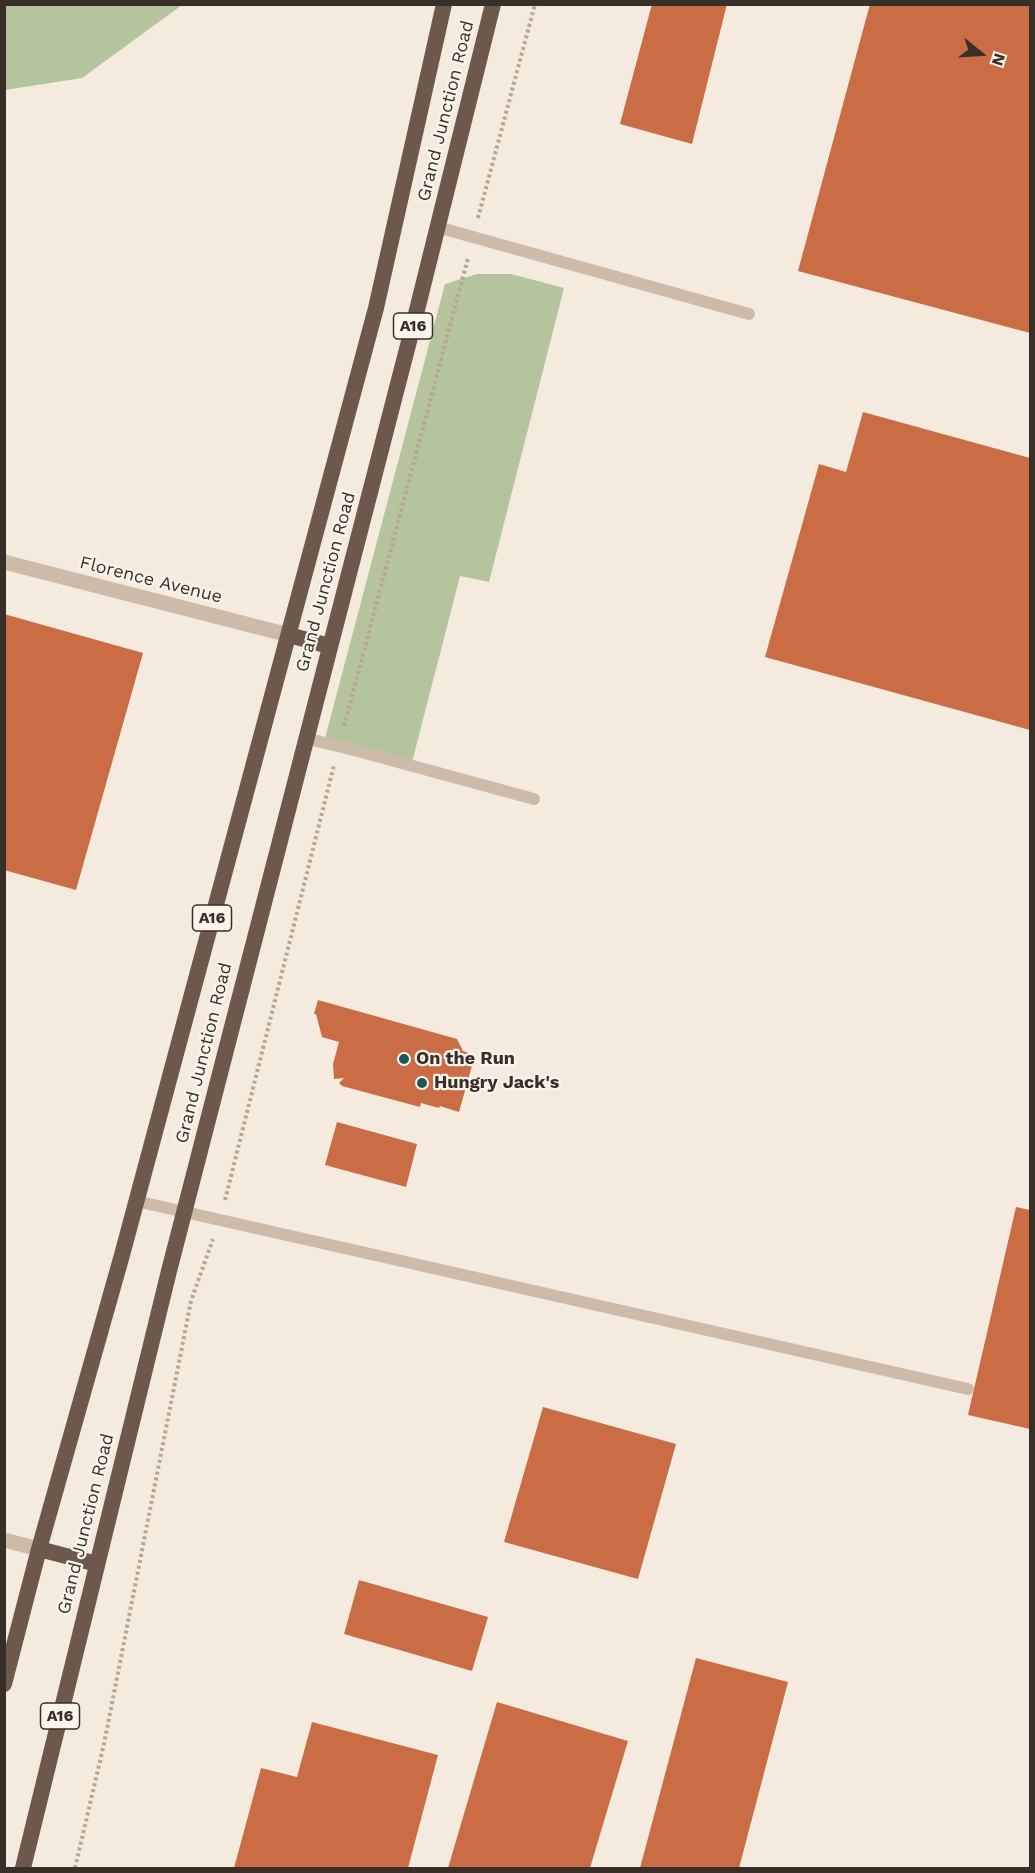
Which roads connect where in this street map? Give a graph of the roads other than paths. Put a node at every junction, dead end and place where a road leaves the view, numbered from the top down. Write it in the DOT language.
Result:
graph roads {
  1 [pos="444,4"];
  2 [pos="494,4"];
  3 [pos="437,227"];
  4 [pos="749,314"];
  5 [pos="4,562"];
  6 [pos="289,635"];
  7 [pos="329,646"];
  8 [pos="305,738"];
  9 [pos="534,799"];
  10 [pos="136,1201"];
  11 [pos="184,1211"];
  12 [pos="968,1389"];
  13 [pos="4,1540"];
  14 [pos="39,1549"];
  15 [pos="97,1564"];
  16 [pos="4,1684"];
  17 [pos="23,1869"];
  1 -- 6 [label="highway, Grand Junction Road / A16"];
  2 -- 3 [label="highway, Grand Junction Road / A16"];
  3 -- 4 [label="lane"];
  3 -- 7 [label="highway, Grand Junction Road / A16"];
  5 -- 6 [label="street, Florence Avenue"];
  6 -- 7 [label="highway"];
  6 -- 10 [label="highway, Grand Junction Road / A16"];
  7 -- 8 [label="highway, Grand Junction Road / A16"];
  8 -- 9 [label="lane"];
  8 -- 11 [label="highway, Grand Junction Road / A16"];
  10 -- 11 [label="lane"];
  10 -- 14 [label="highway, Grand Junction Road / A16"];
  11 -- 12 [label="lane"];
  11 -- 15 [label="highway, Grand Junction Road / A16"];
  13 -- 14 [label="street"];
  14 -- 15 [label="highway"];
  14 -- 16 [label="highway, Grand Junction Road / A16"];
  15 -- 17 [label="highway, Grand Junction Road / A16"];
}
